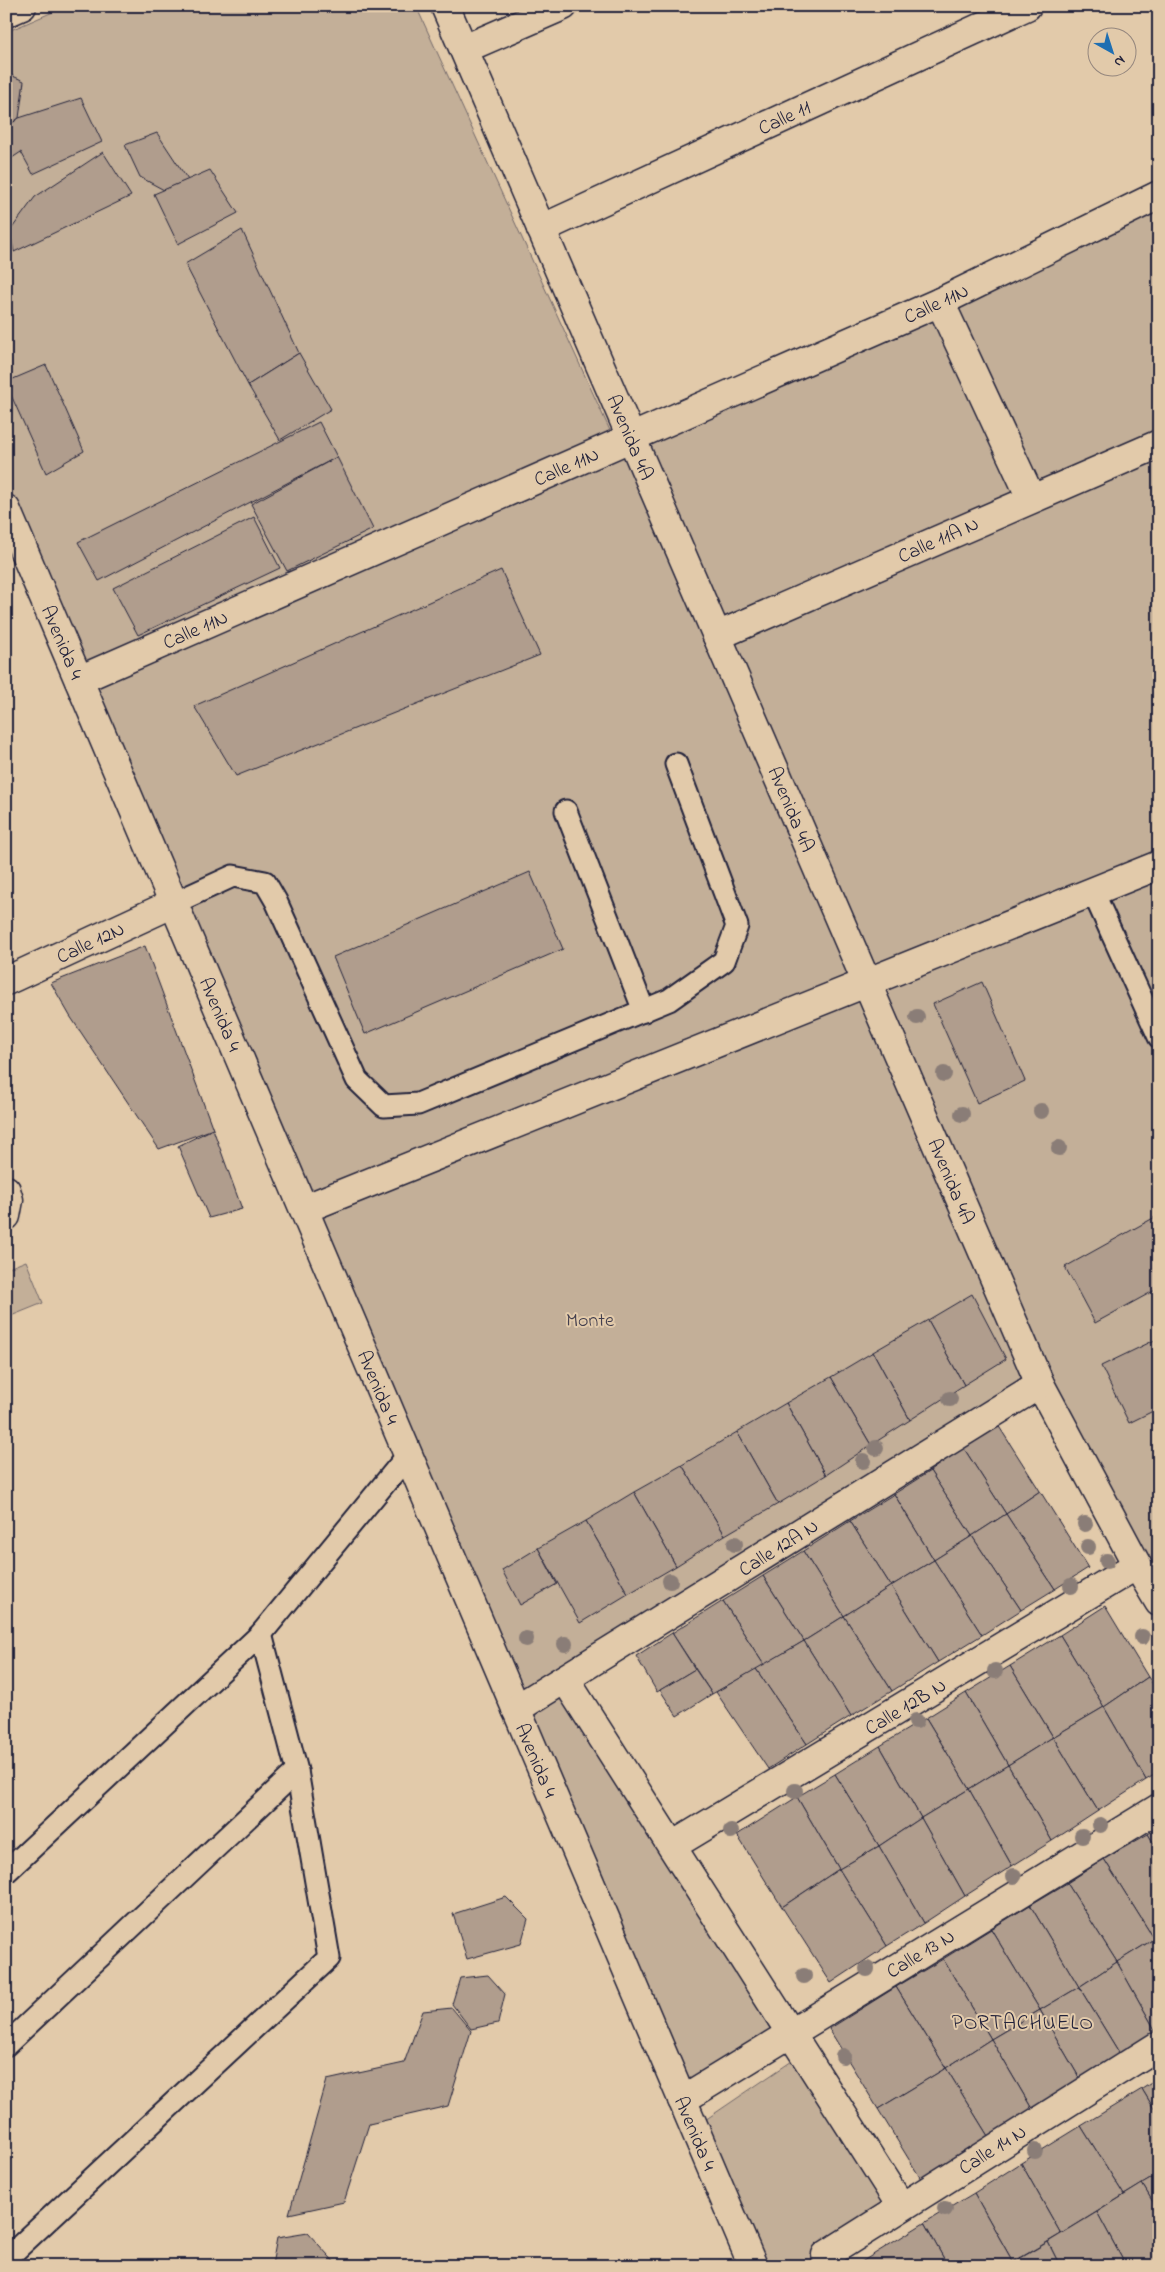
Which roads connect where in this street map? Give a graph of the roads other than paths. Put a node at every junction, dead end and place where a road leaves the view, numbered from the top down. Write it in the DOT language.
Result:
graph roads {
  1 [pos="22,6"];
  2 [pos="445,6"];
  3 [pos="563,6"];
  4 [pos="1027,6"];
  5 [pos="6,13"];
  6 [pos="464,49"];
  7 [pos="1159,195"];
  8 [pos="541,229"];
  9 [pos="940,302"];
  10 [pos="631,438"];
  11 [pos="1159,444"];
  12 [pos="1031,498"];
  13 [pos="6,509"];
  14 [pos="717,636"];
  15 [pos="79,680"];
  16 [pos="676,764"];
  17 [pos="566,811"];
  18 [pos="1159,866"];
  19 [pos="1093,892"];
  20 [pos="174,903"];
  21 [pos="6,981"];
  22 [pos="866,983"];
  23 [pos="644,1011"];
  24 [pos="1159,1038"];
  25 [pos="304,1209"];
  26 [pos="1040,1384"];
  27 [pos="408,1455"];
  28 [pos="1137,1565"];
  29 [pos="1159,1602"];
  30 [pos="261,1634"];
  31 [pos="565,1679"];
  32 [pos="516,1709"];
  33 [pos="297,1771"];
  34 [pos="1159,1808"];
  35 [pos="672,1846"];
  36 [pos="6,1872"];
  37 [pos="790,2032"];
  38 [pos="6,2045"];
  39 [pos="1159,2045"];
  40 [pos="682,2100"];
  41 [pos="901,2206"];
  42 [pos="6,2259"];
  43 [pos="829,2260"];
  44 [pos="753,2266"];
  1 -- 5 [label="street"];
  2 -- 6 [label="street, Avenida 4A"];
  3 -- 6 [label="street"];
  4 -- 8 [label="street, Calle 11"];
  6 -- 8 [label="street, Avenida 4A"];
  7 -- 9 [label="street, Calle 11N"];
  8 -- 10 [label="street, Avenida 4A"];
  9 -- 10 [label="street, Calle 11N"];
  9 -- 12 [label="street"];
  10 -- 14 [label="street, Avenida 4A"];
  10 -- 15 [label="street, Calle 11N"];
  11 -- 12 [label="street, Calle 11A N"];
  12 -- 14 [label="street, Calle 11A N"];
  13 -- 15 [label="street, Avenida 4"];
  14 -- 22 [label="street, Avenida 4A"];
  15 -- 20 [label="street, Avenida 4"];
  16 -- 23 [label="lane"];
  17 -- 23 [label="lane"];
  18 -- 19 [label="street"];
  19 -- 22 [label="street"];
  19 -- 24 [label="lane"];
  20 -- 21 [label="street, Calle 12N"];
  20 -- 23 [label="lane"];
  20 -- 25 [label="street, Avenida 4"];
  22 -- 25 [label="street"];
  22 -- 26 [label="street, Avenida 4A"];
  25 -- 27 [label="street, Avenida 4"];
  26 -- 28 [label="street, Avenida 4A"];
  26 -- 31 [label="street, Calle 12A N"];
  27 -- 30 [label="lane"];
  27 -- 32 [label="street, Avenida 4"];
  28 -- 29 [label="street, Avenida 4A"];
  28 -- 35 [label="street, Calle 12B N"];
  30 -- 33 [label="lane"];
  30 -- 36 [label="lane"];
  31 -- 32 [label="street, Calle 12A N"];
  31 -- 35 [label="street"];
  32 -- 40 [label="street, Avenida 4"];
  33 -- 38 [label="lane"];
  33 -- 42 [label="lane"];
  34 -- 37 [label="street, Calle 13 N"];
  35 -- 37 [label="street"];
  37 -- 40 [label="street, Calle 13 N"];
  37 -- 41 [label="street"];
  39 -- 41 [label="street, Calle 14 N"];
  40 -- 44 [label="street, Avenida 4"];
  41 -- 43 [label="street, Calle 14 N"];
}
